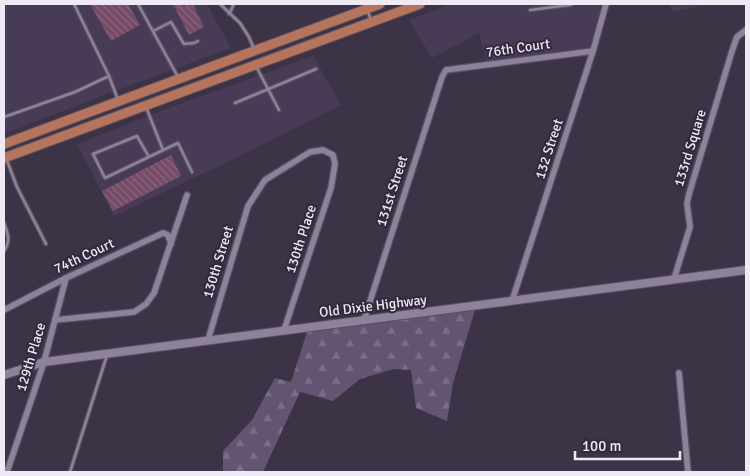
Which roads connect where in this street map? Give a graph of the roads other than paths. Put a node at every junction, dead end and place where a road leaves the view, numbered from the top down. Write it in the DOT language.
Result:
graph roads {
  1 [pos="74,4"];
  2 [pos="138,4"];
  3 [pos="220,4"];
  4 [pos="234,4"];
  5 [pos="380,4"];
  6 [pos="420,4"];
  7 [pos="572,4"];
  8 [pos="606,4"];
  9 [pos="363,8"];
  10 [pos="530,10"];
  11 [pos="230,14"];
  12 [pos="367,23"];
  13 [pos="746,30"];
  14 [pos="153,31"];
  15 [pos="198,41"];
  16 [pos="255,50"];
  17 [pos="593,51"];
  18 [pos="255,64"];
  19 [pos="316,69"];
  20 [pos="446,70"];
  21 [pos="109,76"];
  22 [pos="179,78"];
  23 [pos="268,89"];
  24 [pos="118,100"];
  25 [pos="235,103"];
  26 [pos="145,105"];
  27 [pos="279,110"];
  28 [pos="4,118"];
  29 [pos="15,139"];
  30 [pos="4,144"];
  31 [pos="163,150"];
  32 [pos="5,157"];
  33 [pos="148,157"];
  34 [pos="192,172"];
  35 [pos="256,192"];
  36 [pos="187,195"];
  37 [pos="4,223"];
  38 [pos="46,244"];
  39 [pos="171,244"];
  40 [pos="4,250"];
  41 [pos="746,270"];
  42 [pos="66,278"];
  43 [pos="674,279"];
  44 [pos="512,301"];
  45 [pos="4,310"];
  46 [pos="55,320"];
  47 [pos="364,320"];
  48 [pos="284,330"];
  49 [pos="208,340"];
  50 [pos="107,354"];
  51 [pos="44,362"];
  52 [pos="680,373"];
  53 [pos="4,374"];
  54 [pos="8,472"];
  55 [pos="70,472"];
  56 [pos="688,472"];
  1 -- 21 [label="lane"];
  2 -- 14 [label="lane"];
  3 -- 11 [label="lane"];
  4 -- 11 [label="lane"];
  5 -- 9 [label="main road"];
  6 -- 12 [label="main road"];
  7 -- 10 [label="lane"];
  8 -- 17 [label="street, 132 Street"];
  9 -- 12 [label="lane"];
  9 -- 12 [label="lane"];
  9 -- 16 [label="main road"];
  11 -- 16 [label="lane"];
  12 -- 18 [label="main road"];
  13 -- 43 [label="street, 133rd Square"];
  14 -- 15 [label="lane"];
  14 -- 22 [label="lane"];
  16 -- 22 [label="main road"];
  17 -- 20 [label="street, 76th Court"];
  17 -- 44 [label="street, 132 Street"];
  18 -- 23 [label="lane"];
  18 -- 26 [label="main road"];
  19 -- 23 [label="lane"];
  20 -- 47 [label="street, 131st Street"];
  21 -- 24 [label="lane"];
  21 -- 28 [label="lane"];
  22 -- 24 [label="main road"];
  23 -- 25 [label="lane"];
  23 -- 27 [label="lane"];
  24 -- 29 [label="main road"];
  26 -- 31 [label="lane"];
  26 -- 32 [label="main road"];
  29 -- 30 [label="main road"];
  29 -- 32 [label="main road"];
  31 -- 33 [label="lane"];
  31 -- 34 [label="lane"];
  32 -- 38 [label="lane"];
  33 -- 33 [label="lane"];
  35 -- 48 [label="street, 130th Place"];
  35 -- 49 [label="street, 130th Street"];
  36 -- 39 [label="street"];
  37 -- 40 [label="lane"];
  39 -- 42 [label="street, 74th Court"];
  39 -- 46 [label="street"];
  41 -- 43 [label="street, Old Dixie Highway"];
  42 -- 45 [label="street, 74th Court"];
  42 -- 46 [label="street, 129th Place"];
  43 -- 44 [label="street, Old Dixie Highway"];
  44 -- 47 [label="street, Old Dixie Highway"];
  46 -- 51 [label="street, 129th Place"];
  47 -- 48 [label="street, Old Dixie Highway"];
  48 -- 49 [label="street, Old Dixie Highway"];
  49 -- 50 [label="street, Old Dixie Highway"];
  50 -- 51 [label="street, Old Dixie Highway"];
  50 -- 55 [label="lane"];
  51 -- 53 [label="street, Old Dixie Highway"];
  51 -- 54 [label="street, 129th Place"];
  52 -- 56 [label="street"];
}
